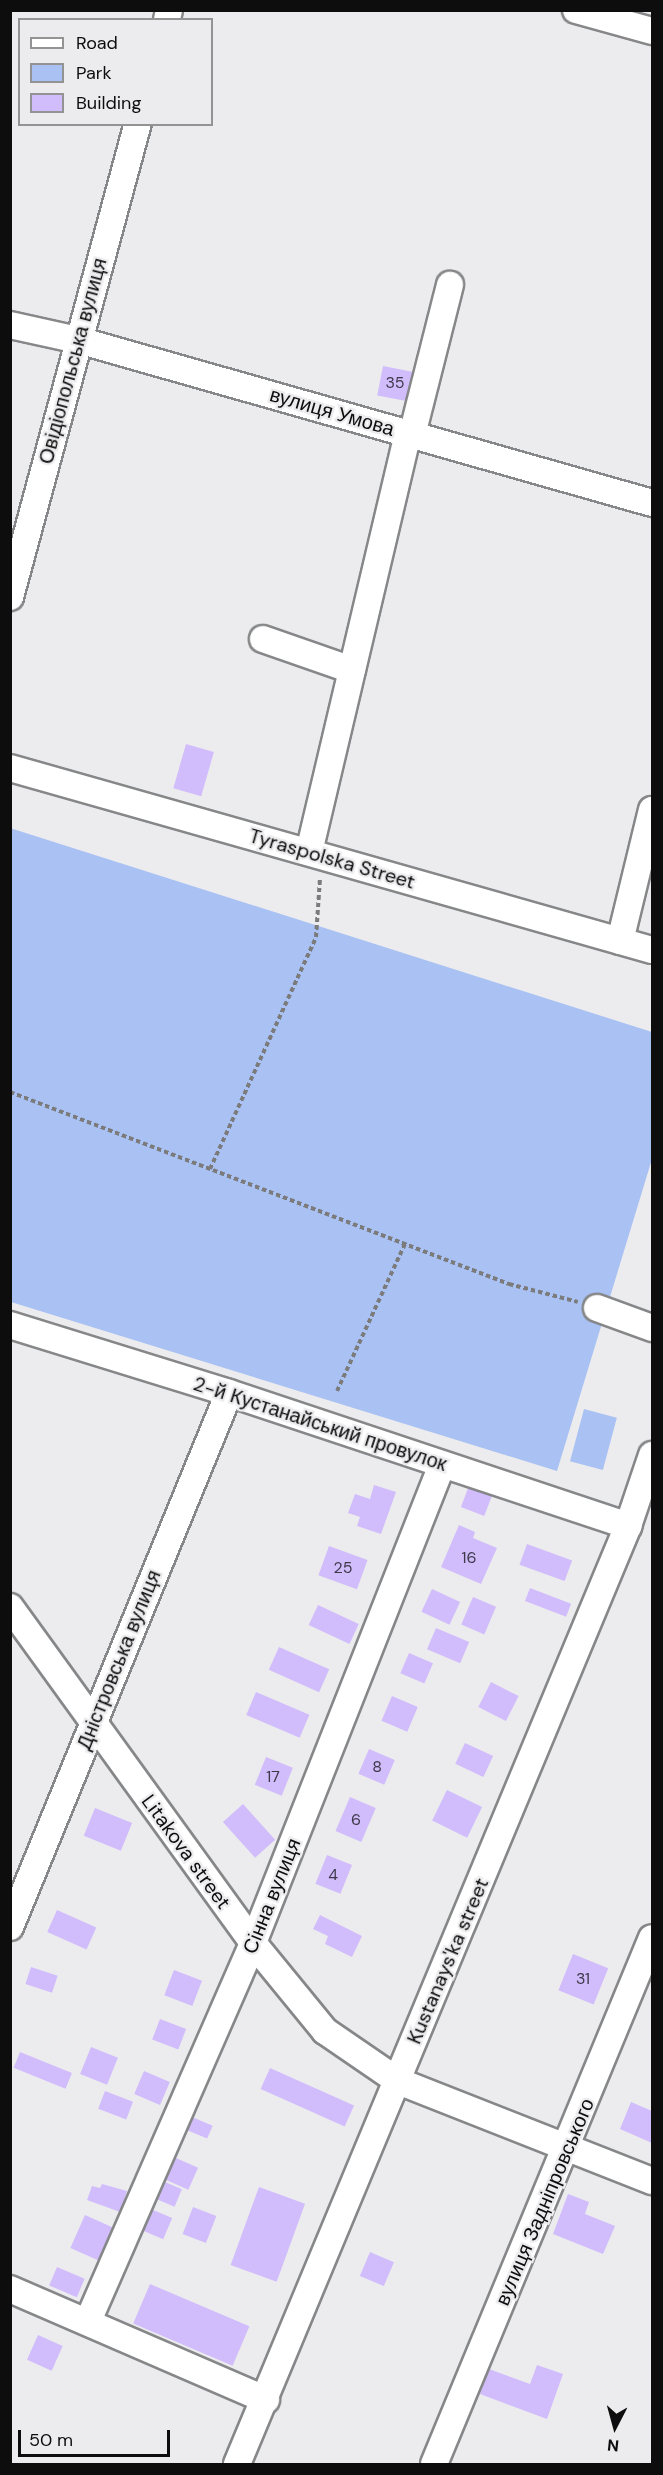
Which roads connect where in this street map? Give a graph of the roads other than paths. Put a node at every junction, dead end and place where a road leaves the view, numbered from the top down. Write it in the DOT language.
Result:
graph roads {
  1 [pos="576,10"];
  2 [pos="652,31"];
  3 [pos="137,126"];
  4 [pos="450,285"];
  5 [pos="10,325"];
  6 [pos="78,340"];
  7 [pos="410,434"];
  8 [pos="652,503"];
  9 [pos="10,597"];
  10 [pos="263,639"];
  11 [pos="352,670"];
  12 [pos="10,768"];
  13 [pos="652,810"];
  14 [pos="315,854"];
  15 [pos="620,941"];
  16 [pos="652,950"];
  17 [pos="597,1308"];
  18 [pos="10,1325"];
  19 [pos="652,1328"];
  20 [pos="229,1393"];
  21 [pos="652,1455"];
  22 [pos="442,1465"];
  23 [pos="628,1526"];
  24 [pos="10,1607"];
  25 [pos="92,1725"];
  26 [pos="10,1927"];
  27 [pos="652,1938"];
  28 [pos="253,1944"];
  29 [pos="398,2081"];
  30 [pos="569,2145"];
  31 [pos="652,2181"];
  32 [pos="10,2289"];
  33 [pos="88,2321"];
  34 [pos="266,2400"];
  35 [pos="237,2464"];
  36 [pos="434,2464"];
  1 -- 2 [label="street"];
  3 -- 6 [label="street, Овідіопольська вулиця"];
  4 -- 7 [label="street"];
  5 -- 6 [label="street, вулиця Умова"];
  6 -- 7 [label="street, вулиця Умова"];
  6 -- 9 [label="street, Овідіопольська вулиця"];
  7 -- 8 [label="street, вулиця Умова"];
  7 -- 11 [label="street"];
  10 -- 11 [label="street"];
  11 -- 14 [label="street"];
  12 -- 14 [label="street, Tyraspolska Street"];
  13 -- 15 [label="street"];
  14 -- 15 [label="street, Tyraspolska Street"];
  15 -- 16 [label="street, Tyraspolska Street"];
  17 -- 19 [label="street"];
  18 -- 20 [label="street, 2-й Кустанайський провулок"];
  20 -- 22 [label="street, 2-й Кустанайський провулок"];
  20 -- 25 [label="street, Дністровська вулиця"];
  21 -- 23 [label="street, Kustanays'ka street"];
  22 -- 23 [label="street, 2-й Кустанайський провулок"];
  22 -- 28 [label="street, Сінна вулиця"];
  23 -- 29 [label="street, Kustanays'ka street"];
  24 -- 25 [label="street, Litakova street"];
  25 -- 26 [label="street, Дністровська вулиця"];
  25 -- 28 [label="street, Litakova street"];
  27 -- 30 [label="street, вулиця Задніпровського"];
  28 -- 29 [label="street, Litakova street"];
  28 -- 33 [label="street, Сінна вулиця"];
  29 -- 30 [label="street, Litakova street"];
  29 -- 34 [label="street, Kustanays'ka street"];
  30 -- 31 [label="street, Litakova street"];
  30 -- 36 [label="street, вулиця Задніпровського"];
  32 -- 33 [label="street"];
  33 -- 34 [label="street"];
  34 -- 35 [label="street, Kustanays'ka street"];
}
